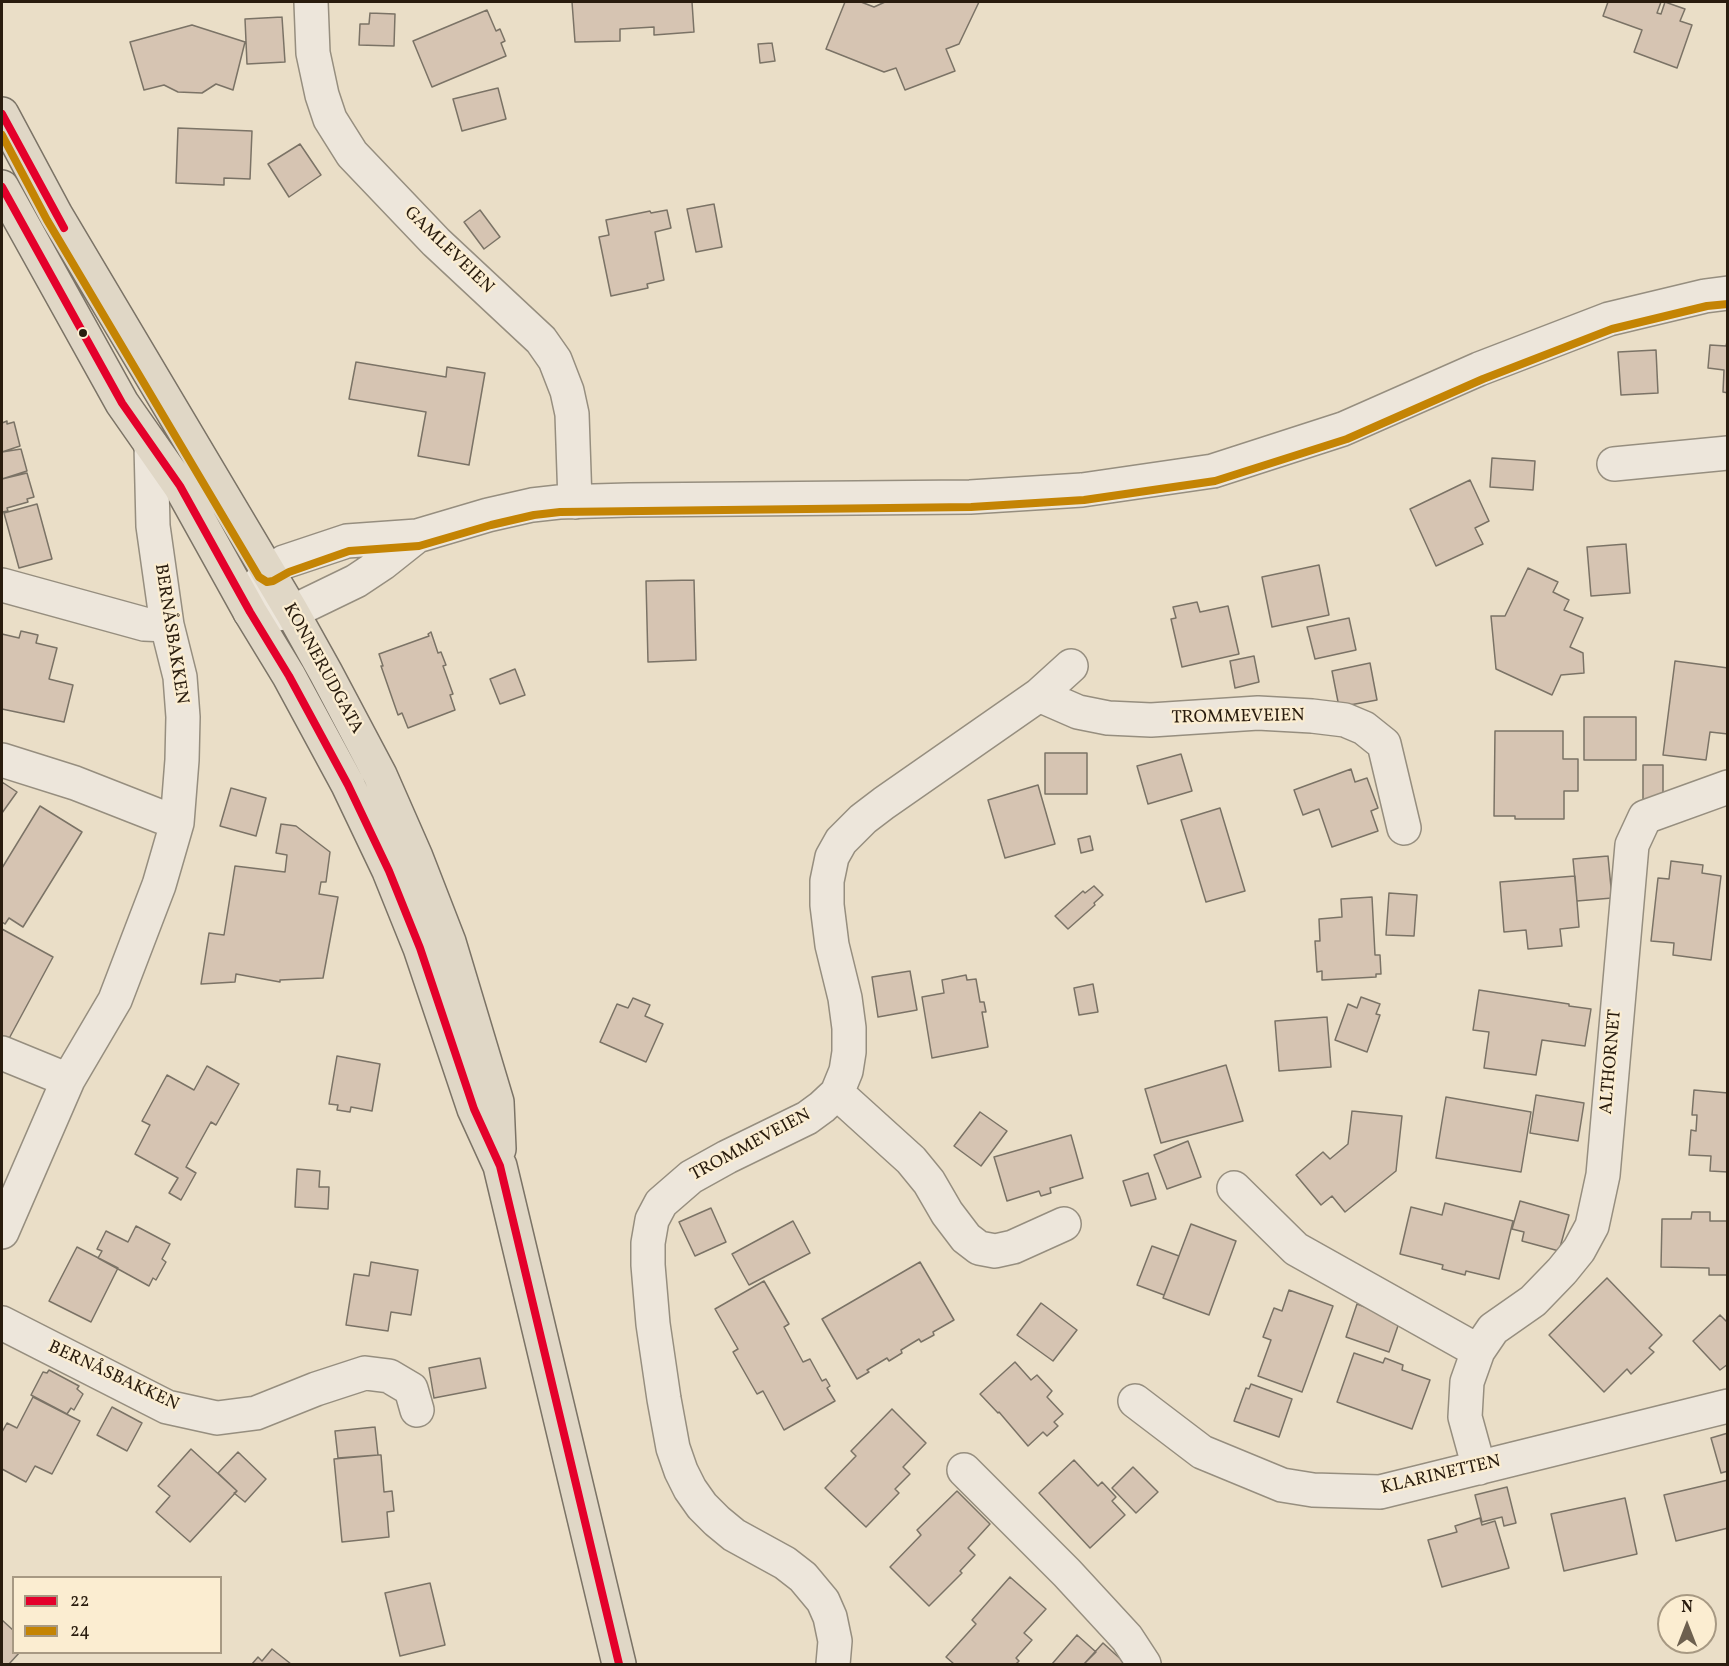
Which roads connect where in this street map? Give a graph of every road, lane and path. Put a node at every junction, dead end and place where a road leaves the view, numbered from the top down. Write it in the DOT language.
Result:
graph roads {
  1 [pos="311,2"];
  2 [pos="2,114"];
  3 [pos="2,187"];
  4 [pos="1728,293"];
  5 [pos="151,445"];
  6 [pos="1728,453"];
  7 [pos="1614,464"];
  8 [pos="575,502"];
  9 [pos="417,536"];
  10 [pos="268,572"];
  11 [pos="2,585"];
  12 [pos="250,612"];
  13 [pos="292,612"];
  14 [pos="167,625"];
  15 [pos="1071,666"];
  16 [pos="1039,696"];
  17 [pos="2,760"];
  18 [pos="1728,787"];
  19 [pos="177,823"];
  20 [pos="1404,828"];
  21 [pos="2,1053"];
  22 [pos="68,1080"];
  23 [pos="837,1093"];
  24 [pos="500,1166"];
  25 [pos="1234,1188"];
  26 [pos="1064,1224"];
  27 [pos="2,1232"];
  28 [pos="2,1323"];
  29 [pos="1478,1351"];
  30 [pos="1135,1401"];
  31 [pos="1728,1406"];
  32 [pos="417,1410"];
  33 [pos="1479,1468"];
  34 [pos="964,1470"];
  35 [pos="619,1665"];
  36 [pos="833,1665"];
  37 [pos="1144,1665"];
  1 -- 8 [label="street, GAMLEVEIEN"];
  2 -- 10 [label="main road, KONNERUDGATA"];
  3 -- 5 [label="main road, KONNERUDGATA"];
  4 -- 8 [label="street"];
  5 -- 12 [label="main road, KONNERUDGATA"];
  5 -- 14 [label="street, BERNÅSBAKKEN"];
  6 -- 7 [label="street"];
  8 -- 9 [label="street"];
  9 -- 10 [label="street"];
  9 -- 13 [label="street"];
  10 -- 12 [label="street"];
  10 -- 13 [label="main road, KONNERUDGATA"];
  11 -- 14 [label="street"];
  12 -- 13 [label="street"];
  12 -- 24 [label="main road, KONNERUDGATA"];
  13 -- 24 [label="main road, KONNERUDGATA"];
  14 -- 19 [label="street, BERNÅSBAKKEN"];
  15 -- 16 [label="street, TROMMEVEIEN"];
  16 -- 20 [label="street, TROMMEVEIEN"];
  16 -- 23 [label="street, TROMMEVEIEN"];
  17 -- 19 [label="street"];
  18 -- 29 [label="street, ALTHORNET"];
  19 -- 22 [label="street, BERNÅSBAKKEN"];
  21 -- 22 [label="street"];
  22 -- 27 [label="street, BERNÅSBAKKEN"];
  23 -- 26 [label="street"];
  23 -- 36 [label="street, TROMMEVEIEN"];
  24 -- 35 [label="main road, KONNERUDGATA"];
  25 -- 29 [label="street"];
  28 -- 32 [label="street, BERNÅSBAKKEN"];
  29 -- 33 [label="street, ALTHORNET"];
  30 -- 33 [label="street, KLARINETTEN"];
  31 -- 33 [label="street, KLARINETTEN"];
  34 -- 37 [label="street"];
}
